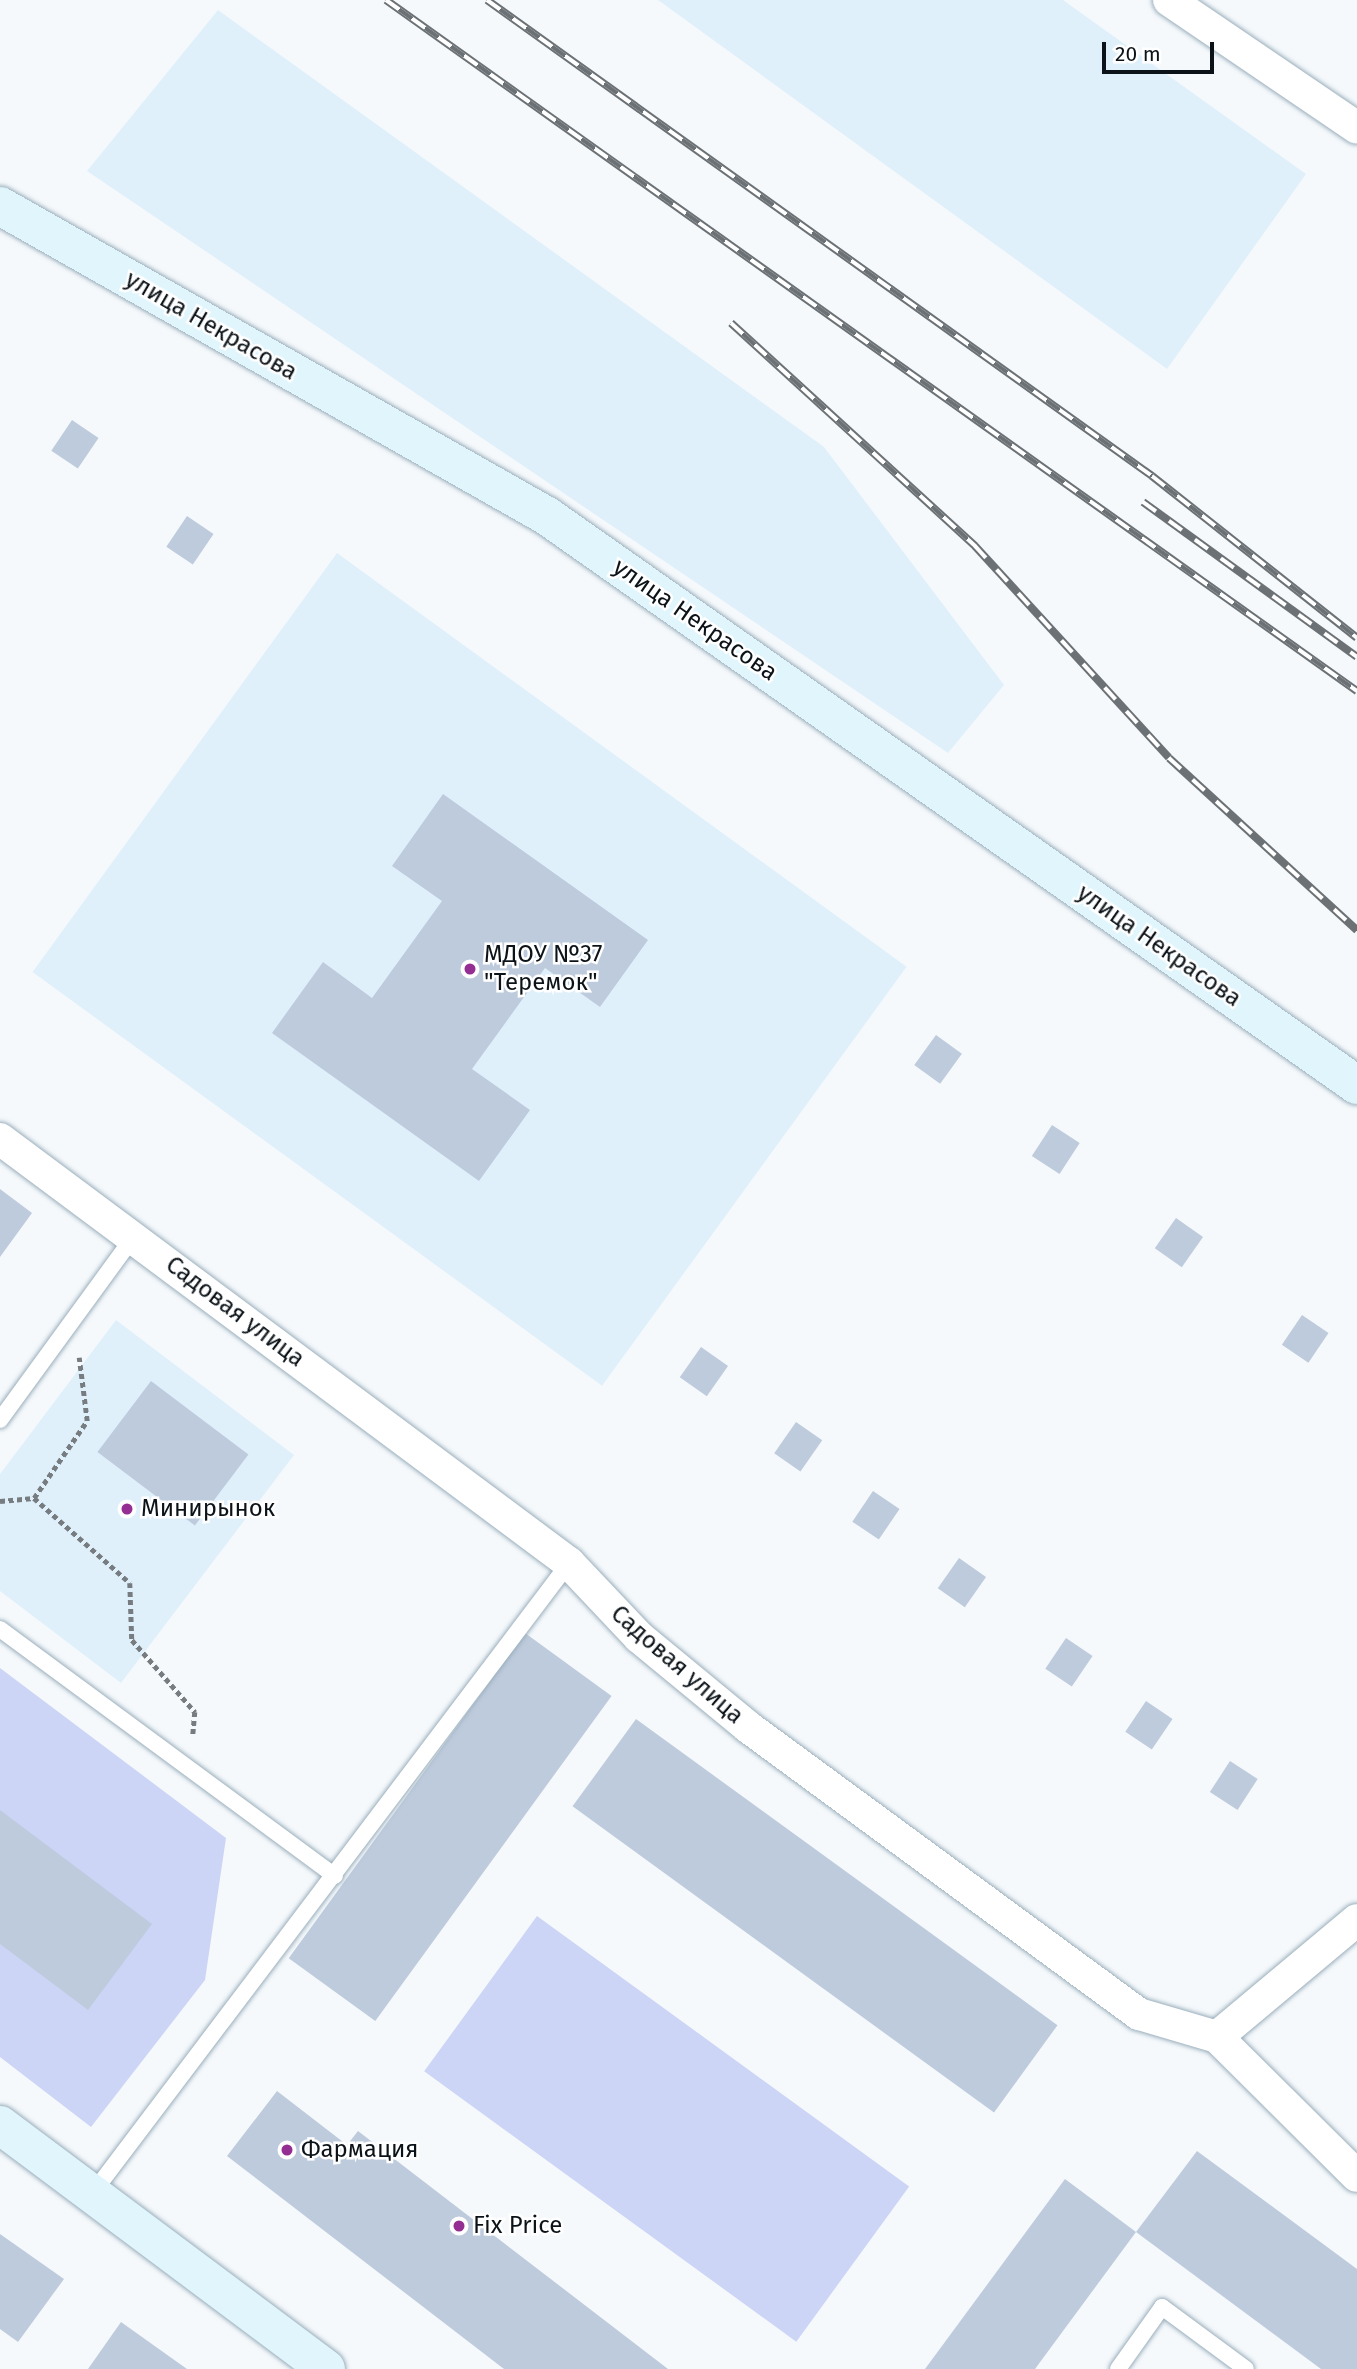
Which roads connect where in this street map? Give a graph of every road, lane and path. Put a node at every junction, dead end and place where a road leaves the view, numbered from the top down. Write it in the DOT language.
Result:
graph roads {
  1 [pos="1169,0"];
  2 [pos="1357,128"];
  3 [pos="0,206"];
  4 [pos="1357,1085"];
  5 [pos="0,1139"];
  6 [pos="134,1236"];
  7 [pos="75,1318"];
  8 [pos="0,1420"];
  9 [pos="34,1498"];
  10 [pos="0,1501"];
  11 [pos="569,1563"];
  12 [pos="0,1629"];
  13 [pos="190,1769"];
  14 [pos="335,1876"];
  15 [pos="1357,1920"];
  16 [pos="1217,2038"];
  17 [pos="0,2124"];
  18 [pos="1357,2176"];
  19 [pos="92,2194"];
  20 [pos="326,2369"];
  21 [pos="1118,2369"];
  22 [pos="1246,2369"];
  1 -- 2 [label="street"];
  3 -- 4 [label="street, улица Некрасова"];
  5 -- 6 [label="street, Садовая улица"];
  6 -- 7 [label="lane"];
  6 -- 11 [label="street, Садовая улица"];
  7 -- 8 [label="lane"];
  7 -- 9 [label="path"];
  9 -- 10 [label="path"];
  9 -- 13 [label="path"];
  11 -- 14 [label="lane"];
  11 -- 16 [label="street, Садовая улица"];
  12 -- 13 [label="lane"];
  13 -- 14 [label="lane"];
  14 -- 19 [label="lane"];
  15 -- 16 [label="street"];
  16 -- 18 [label="street, Садовая улица"];
  17 -- 19 [label="street"];
  19 -- 20 [label="street"];
  21 -- 22 [label="lane"];
}
